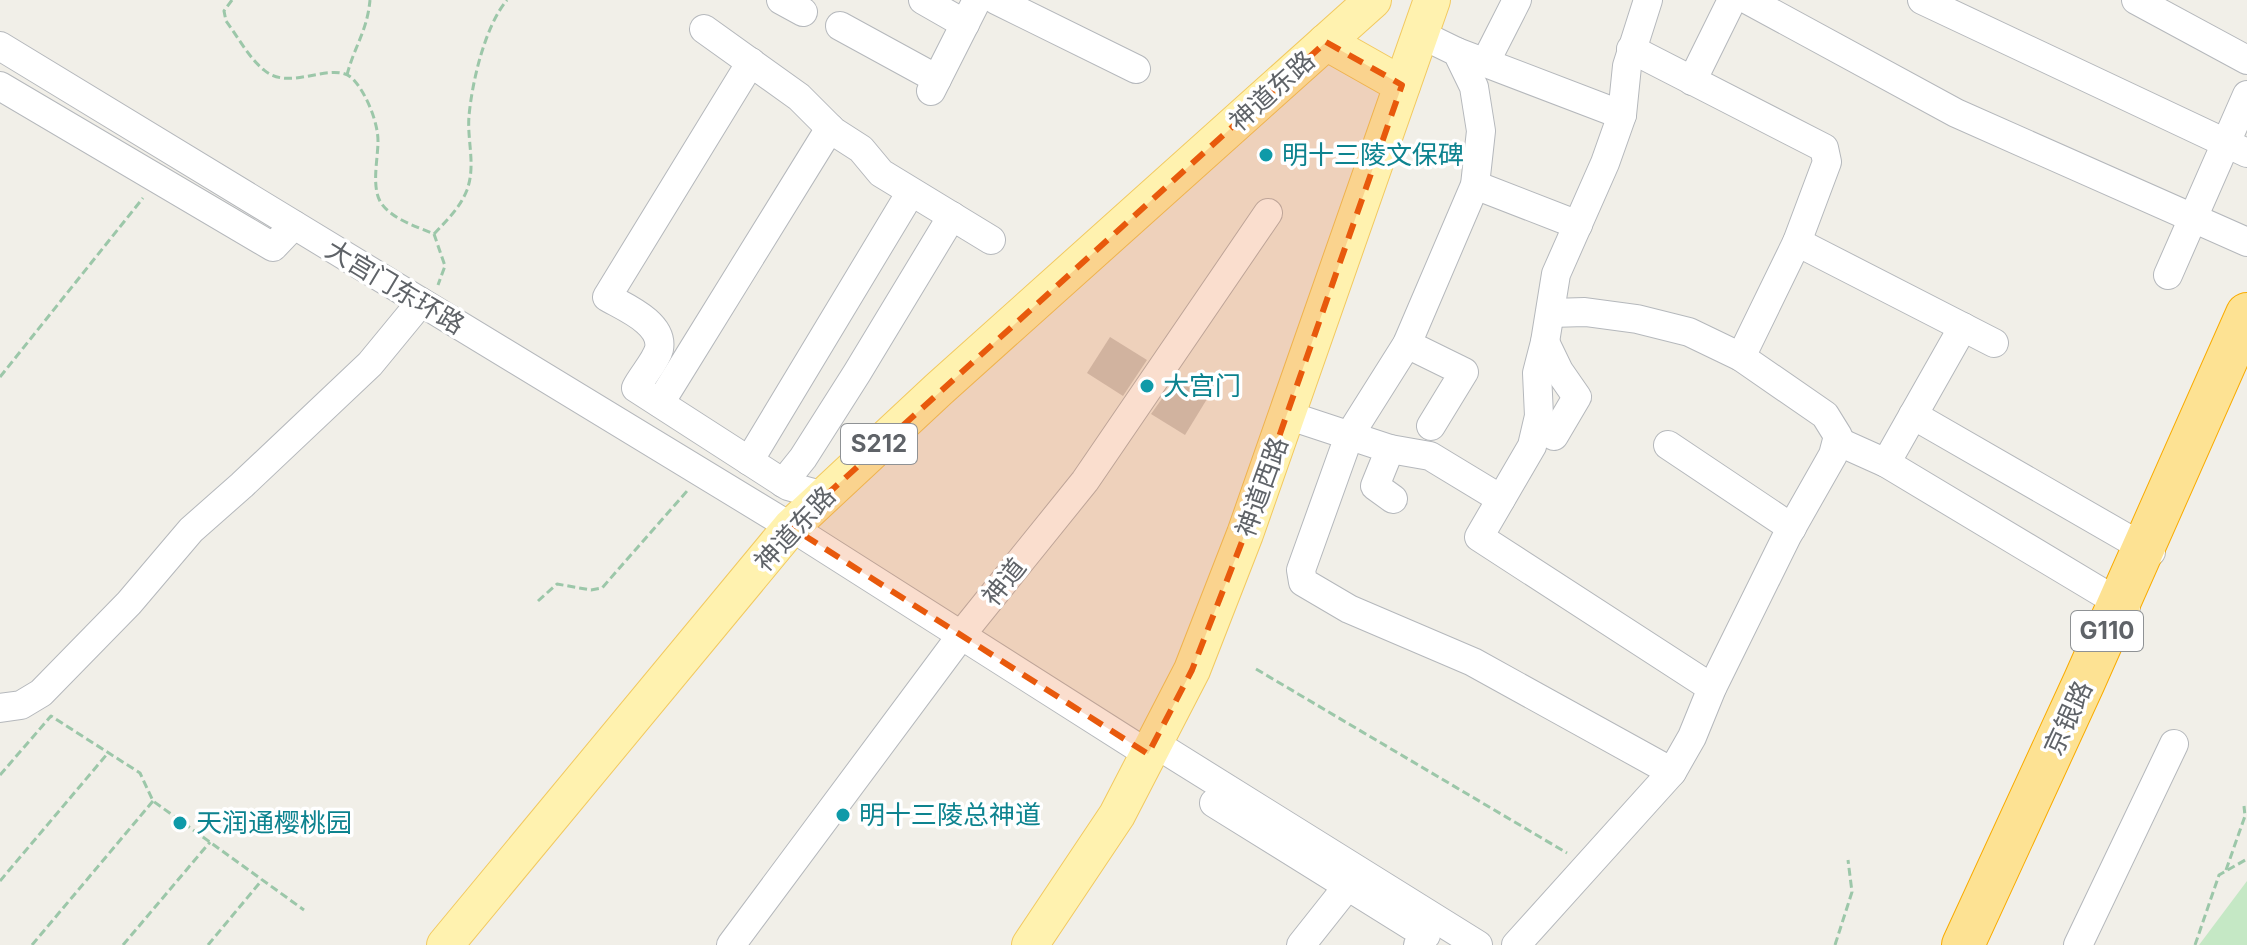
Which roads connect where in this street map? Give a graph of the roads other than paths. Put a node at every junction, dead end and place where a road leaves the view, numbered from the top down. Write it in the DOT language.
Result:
graph roads {
  1 [pos="923,0"];
  2 [pos="996,0"];
  3 [pos="1371,0"];
  4 [pos="1432,0"];
  5 [pos="1517,0"];
  6 [pos="1648,0"];
  7 [pos="1732,0"];
  8 [pos="1748,0"];
  9 [pos="1922,0"];
  10 [pos="2136,0"];
  11 [pos="971,12"];
  12 [pos="840,26"];
  13 [pos="704,29"];
  14 [pos="1420,34"];
  15 [pos="1326,42"];
  16 [pos="0,46"];
  17 [pos="1631,49"];
  18 [pos="1457,52"];
  19 [pos="2247,60"];
  20 [pos="751,62"];
  21 [pos="1485,63"];
  22 [pos="1136,69"];
  23 [pos="56,80"];
  24 [pos="1692,81"];
  25 [pos="1402,85"];
  26 [pos="0,86"];
  27 [pos="2247,95"];
  28 [pos="37,108"];
  29 [pos="1622,115"];
  30 [pos="830,128"];
  31 [pos="147,136"];
  32 [pos="2236,148"];
  33 [pos="127,161"];
  34 [pos="216,178"];
  35 [pos="1475,185"];
  36 [pos="911,192"];
  37 [pos="198,203"];
  38 [pos="1268,213"];
  39 [pos="952,216"];
  40 [pos="2193,218"];
  41 [pos="294,225"];
  42 [pos="1578,225"];
  43 [pos="991,240"];
  44 [pos="1797,242"];
  45 [pos="2247,242"];
  46 [pos="2168,275"];
  47 [pos="423,304"];
  48 [pos="1551,313"];
  49 [pos="2247,314"];
  50 [pos="1963,327"];
  51 [pos="2247,340"];
  52 [pos="1545,342"];
  53 [pos="1994,343"];
  54 [pos="1407,344"];
  55 [pos="1741,357"];
  56 [pos="636,388"];
  57 [pos="660,403"];
  58 [pos="1287,415"];
  59 [pos="1913,415"];
  60 [pos="615,420"];
  61 [pos="1431,426"];
  62 [pos="1349,436"];
  63 [pos="1554,436"];
  64 [pos="1837,441"];
  65 [pos="1668,445"];
  66 [pos="1390,449"];
  67 [pos="749,461"];
  68 [pos="1886,463"];
  69 [pos="783,483"];
  70 [pos="824,496"];
  71 [pos="1393,499"];
  72 [pos="1501,499"];
  73 [pos="791,527"];
  74 [pos="1792,528"];
  75 [pos="2148,550"];
  76 [pos="2123,605"];
  77 [pos="961,636"];
  78 [pos="1712,688"];
  79 [pos="0,708"];
  80 [pos="2174,744"];
  81 [pos="1149,752"];
  82 [pos="1672,772"];
  83 [pos="1347,887"];
  84 [pos="445,945"];
  85 [pos="731,945"];
  86 [pos="1030,945"];
  87 [pos="1301,945"];
  88 [pos="1418,945"];
  89 [pos="1478,945"];
  90 [pos="1516,945"];
  91 [pos="1963,945"];
  92 [pos="1972,945"];
  93 [pos="2078,945"];
  1 -- 11 [label="street"];
  2 -- 22 [label="street"];
  3 -- 15 [label="main road, 神道东路 / S212"];
  4 -- 14 [label="main road, 神道西路"];
  5 -- 21 [label="street"];
  6 -- 17 [label="street"];
  7 -- 24 [label="street"];
  8 -- 40 [label="street"];
  9 -- 32 [label="street"];
  10 -- 19 [label="street"];
  11 -- 12 [label="street"];
  13 -- 20 [label="street"];
  14 -- 18 [label="street"];
  14 -- 25 [label="main road, 神道西路"];
  15 -- 25 [label="main road"];
  15 -- 70 [label="main road, 神道东路 / S212"];
  16 -- 23 [label="street, 大宫门东环路"];
  17 -- 24 [label="street"];
  17 -- 29 [label="street"];
  18 -- 21 [label="street"];
  18 -- 35 [label="street"];
  20 -- 30 [label="street"];
  20 -- 56 [label="street"];
  21 -- 29 [label="street"];
  23 -- 28 [label="street"];
  23 -- 31 [label="street, 大宫门东环路"];
  24 -- 44 [label="street"];
  25 -- 58 [label="main road, 神道西路"];
  26 -- 28 [label="street"];
  27 -- 32 [label="street"];
  28 -- 33 [label="street"];
  29 -- 42 [label="street"];
  30 -- 36 [label="street"];
  30 -- 57 [label="street"];
  31 -- 33 [label="street"];
  31 -- 34 [label="street, 大宫门东环路"];
  32 -- 40 [label="street"];
  33 -- 37 [label="street"];
  34 -- 37 [label="street"];
  34 -- 41 [label="street, 大宫门东环路"];
  35 -- 42 [label="street"];
  35 -- 54 [label="street"];
  36 -- 39 [label="street"];
  36 -- 67 [label="street"];
  37 -- 41 [label="street"];
  38 -- 77 [label="street, 神道"];
  39 -- 43 [label="street"];
  39 -- 69 [label="street"];
  40 -- 45 [label="street"];
  40 -- 46 [label="street"];
  41 -- 47 [label="street, 大宫门东环路"];
  42 -- 48 [label="street"];
  44 -- 50 [label="street"];
  44 -- 55 [label="street"];
  47 -- 60 [label="street, 大宫门东环路"];
  47 -- 79 [label="street"];
  48 -- 52 [label="street"];
  48 -- 55 [label="street"];
  49 -- 75 [label="highway, 京银路 / G110"];
  50 -- 53 [label="street"];
  50 -- 59 [label="street"];
  51 -- 75 [label="highway, 京银路 / G110"];
  52 -- 63 [label="street"];
  52 -- 72 [label="street"];
  54 -- 61 [label="street"];
  54 -- 62 [label="street"];
  55 -- 64 [label="street"];
  56 -- 57 [label="street"];
  56 -- 60 [label="street"];
  57 -- 67 [label="street"];
  58 -- 62 [label="street"];
  58 -- 81 [label="main road, 神道西路"];
  59 -- 68 [label="street"];
  59 -- 75 [label="street"];
  60 -- 73 [label="street, 大宫门东环路"];
  62 -- 66 [label="street"];
  62 -- 82 [label="street"];
  64 -- 68 [label="street"];
  64 -- 74 [label="street"];
  65 -- 74 [label="street"];
  66 -- 71 [label="street"];
  66 -- 72 [label="street"];
  67 -- 69 [label="street"];
  68 -- 76 [label="street"];
  69 -- 70 [label="street"];
  70 -- 73 [label="main road, 神道东路 / S212"];
  72 -- 78 [label="street"];
  73 -- 77 [label="street, 大宫门东环路"];
  73 -- 84 [label="main road, 神道东路 / S212"];
  74 -- 78 [label="street"];
  75 -- 76 [label="highway, 京银路 / G110"];
  76 -- 91 [label="highway, 京银路 / G110"];
  76 -- 92 [label="highway, 京银路 / G110"];
  77 -- 81 [label="street, 大宫门东环路"];
  77 -- 85 [label="street, 神道"];
  78 -- 82 [label="street"];
  80 -- 93 [label="street"];
  81 -- 83 [label="street"];
  81 -- 86 [label="main road, 神道西路"];
  81 -- 89 [label="street"];
  82 -- 90 [label="street"];
  83 -- 87 [label="street"];
  83 -- 88 [label="street"];
}
